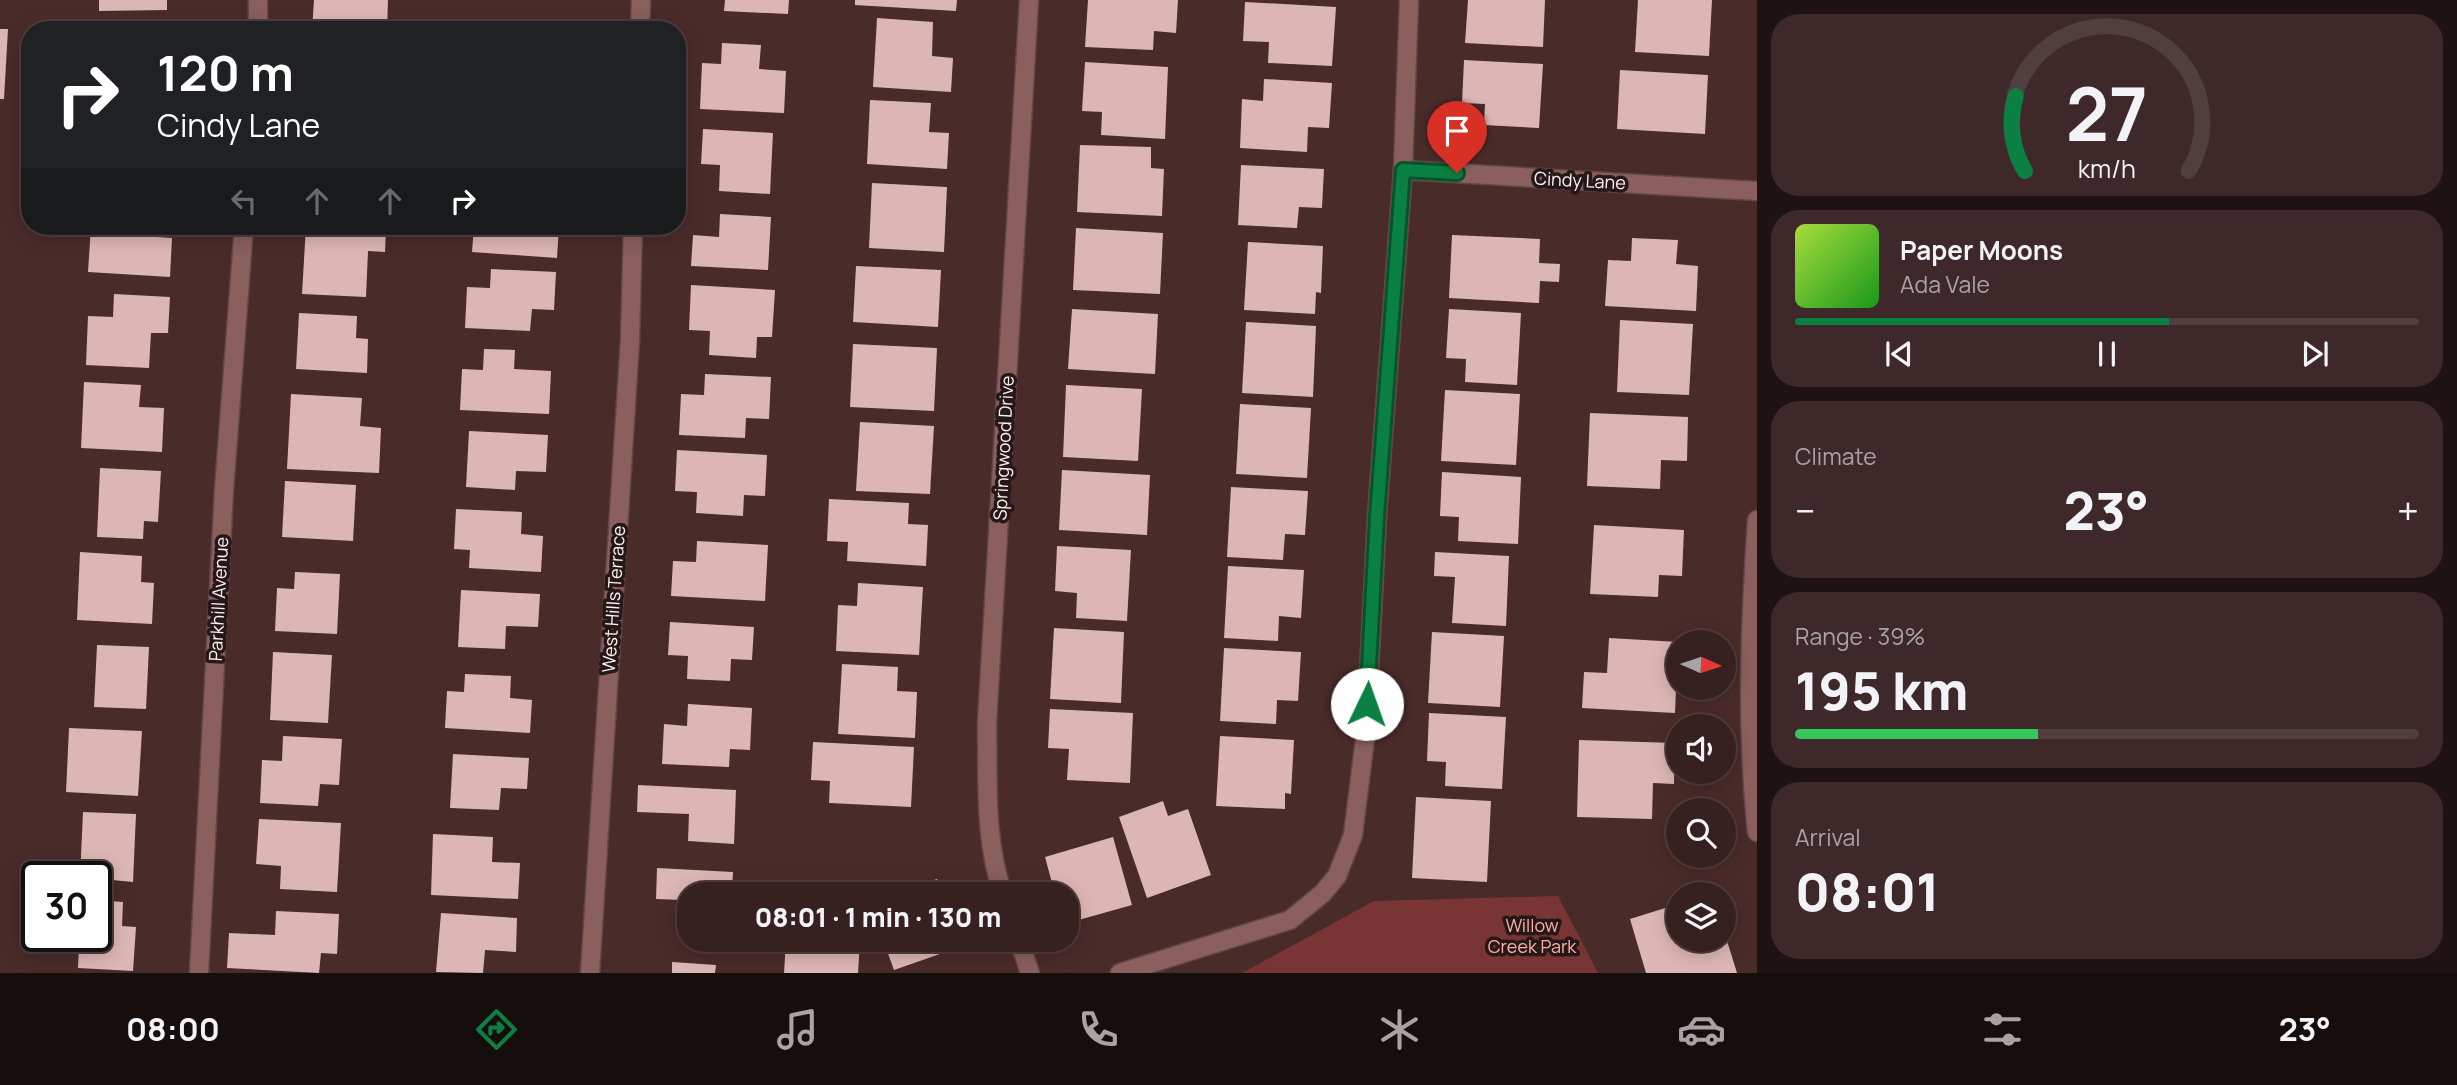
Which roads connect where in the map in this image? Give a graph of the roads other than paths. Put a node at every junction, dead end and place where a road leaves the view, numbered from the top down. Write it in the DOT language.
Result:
graph roads {
  1 [pos="258,0"];
  2 [pos="641,0"];
  3 [pos="1029,0"];
  4 [pos="1409,0"];
  5 [pos="258,21"];
  6 [pos="640,21"];
  7 [pos="1403,170"];
  8 [pos="1757,191"];
  9 [pos="243,235"];
  10 [pos="633,235"];
  11 [pos="1757,520"];
  12 [pos="1754,612"];
  13 [pos="1757,832"];
  14 [pos="999,882"];
  15 [pos="1022,952"];
  16 [pos="199,973"];
  17 [pos="590,973"];
  18 [pos="1030,973"];
  19 [pos="1120,973"];
  1 -- 5 [label="street"];
  2 -- 6 [label="street"];
  3 -- 14 [label="street, Springwood Drive"];
  4 -- 7 [label="street"];
  7 -- 8 [label="street, Cindy Lane"];
  7 -- 19 [label="street"];
  9 -- 16 [label="street, Parkhill Avenue"];
  10 -- 17 [label="street, West Hills Terrace"];
  11 -- 12 [label="street"];
  12 -- 13 [label="street"];
  15 -- 18 [label="street"];
}
